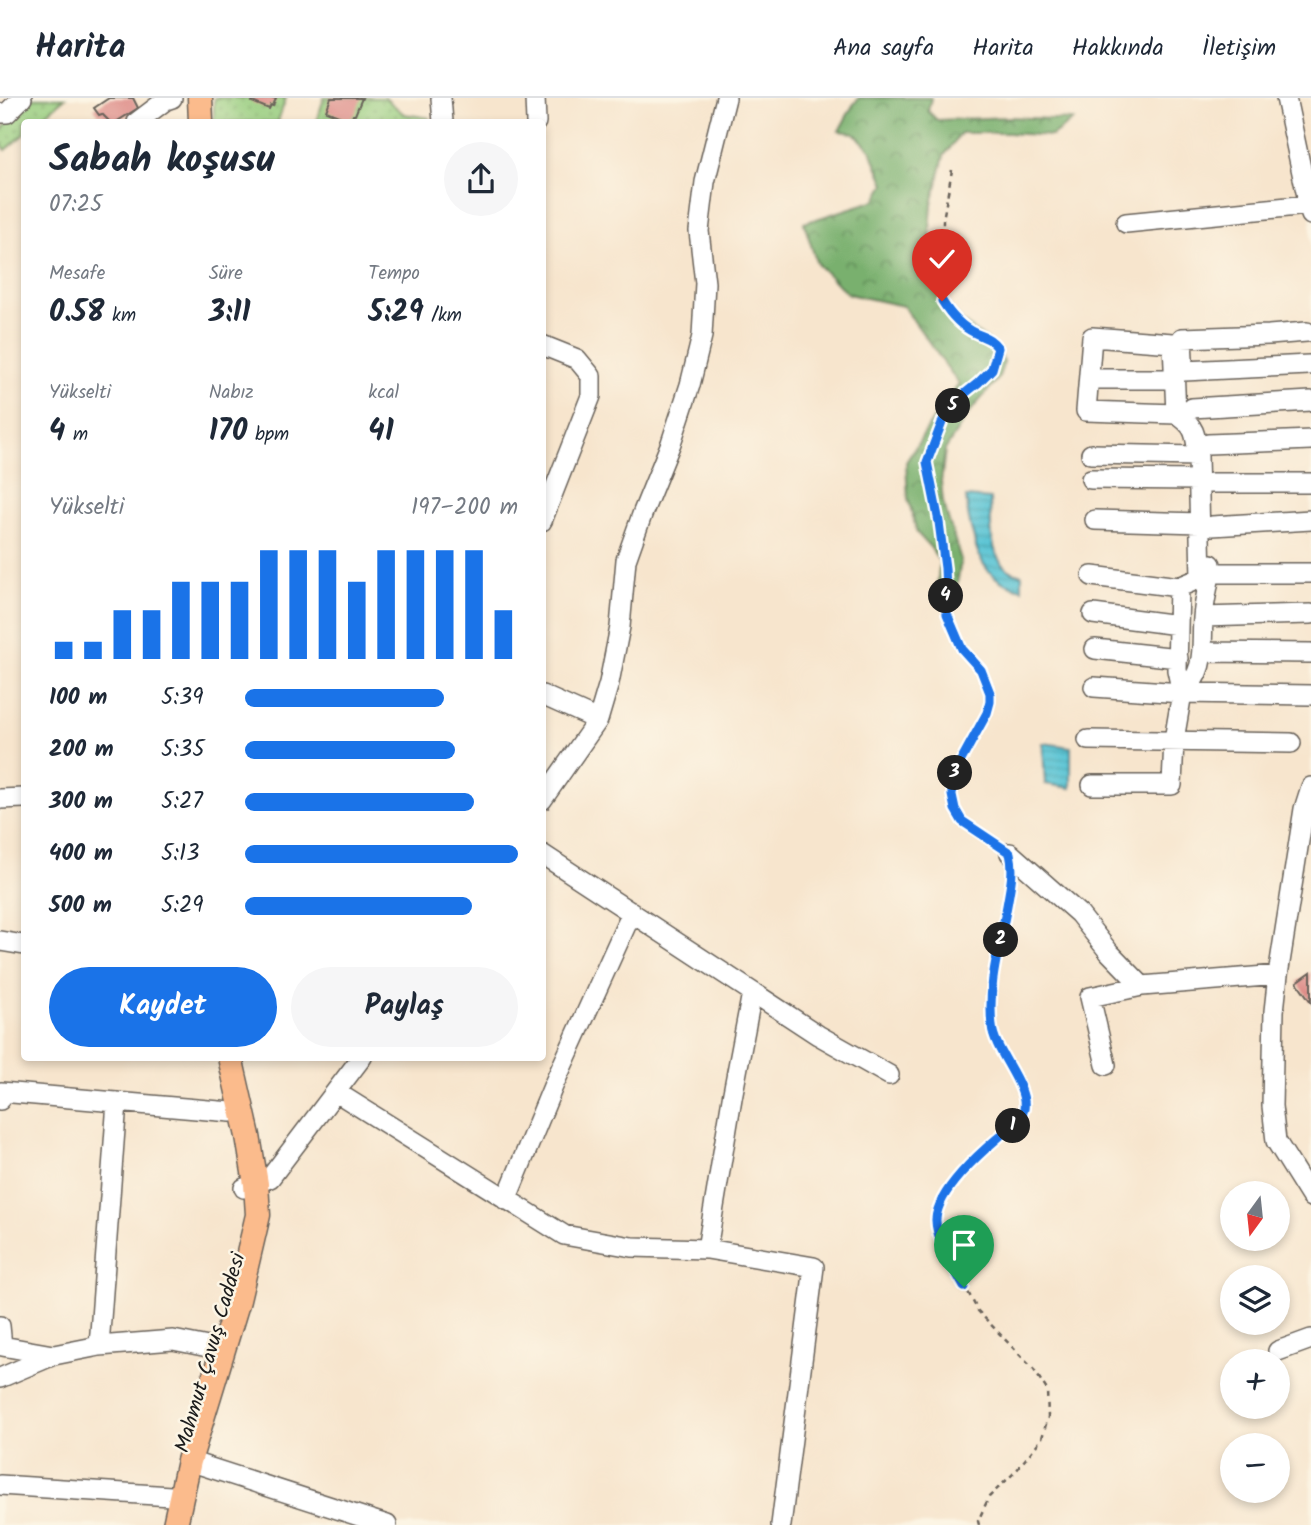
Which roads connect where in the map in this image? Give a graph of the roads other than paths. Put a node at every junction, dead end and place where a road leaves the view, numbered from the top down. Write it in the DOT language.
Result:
graph roads {
  1 [pos="22,98"];
  2 [pos="172,98"];
  3 [pos="193,98"];
  4 [pos="203,98"];
  5 [pos="441,98"];
  6 [pos="447,98"];
  7 [pos="535,98"];
  8 [pos="726,98"];
  9 [pos="1286,98"];
  10 [pos="0,113"];
  11 [pos="140,119"];
  12 [pos="193,119"];
  13 [pos="203,119"];
  14 [pos="443,119"];
  15 [pos="536,119"];
  16 [pos="1310,211"];
  17 [pos="1126,223"];
  18 [pos="1307,332"];
  19 [pos="546,347"];
  20 [pos="1309,365"];
  21 [pos="1179,375"];
  22 [pos="1088,379"];
  23 [pos="1311,401"];
  24 [pos="1184,411"];
  25 [pos="1311,440"];
  26 [pos="1203,450"];
  27 [pos="1091,454"];
  28 [pos="1091,479"];
  29 [pos="1205,481"];
  30 [pos="1311,482"];
  31 [pos="546,510"];
  32 [pos="1095,520"];
  33 [pos="1311,520"];
  34 [pos="1206,524"];
  35 [pos="1210,573"];
  36 [pos="1311,573"];
  37 [pos="1092,576"];
  38 [pos="1179,587"];
  39 [pos="1093,614"];
  40 [pos="1311,614"];
  41 [pos="1203,617"];
  42 [pos="1178,625"];
  43 [pos="1095,649"];
  44 [pos="1203,652"];
  45 [pos="1311,653"];
  46 [pos="1178,658"];
  47 [pos="1094,687"];
  48 [pos="1182,693"];
  49 [pos="1311,695"];
  50 [pos="546,697"];
  51 [pos="598,720"];
  52 [pos="1088,740"];
  53 [pos="1174,740"];
  54 [pos="1291,743"];
  55 [pos="1092,785"];
  56 [pos="1311,787"];
  57 [pos="546,794"];
  58 [pos="21,798"];
  59 [pos="0,799"];
  60 [pos="1010,853"];
  61 [pos="546,857"];
  62 [pos="1303,877"];
  63 [pos="632,912"];
  64 [pos="0,941"];
  65 [pos="21,944"];
  66 [pos="1278,975"];
  67 [pos="1142,986"];
  68 [pos="752,993"];
  69 [pos="220,1061"];
  70 [pos="231,1061"];
  71 [pos="359,1061"];
  72 [pos="1106,1065"];
  73 [pos="889,1075"];
  74 [pos="0,1084"];
  75 [pos="1,1092"];
  76 [pos="336,1092"];
  77 [pos="0,1100"];
  78 [pos="117,1102"];
  79 [pos="230,1112"];
  80 [pos="250,1186"];
  81 [pos="1311,1197"];
  82 [pos="506,1200"];
  83 [pos="707,1250"];
  84 [pos="0,1326"];
  85 [pos="1311,1339"];
  86 [pos="99,1346"];
  87 [pos="213,1348"];
  88 [pos="1284,1349"];
  89 [pos="54,1355"];
  90 [pos="0,1378"];
  91 [pos="189,1461"];
  92 [pos="0,1485"];
  93 [pos="171,1496"];
  94 [pos="166,1525"];
  95 [pos="175,1525"];
  96 [pos="387,1525"];
  97 [pos="781,1525"];
  1 -- 10 [label="street"];
  2 -- 11 [label="street"];
  3 -- 12 [label="main road"];
  4 -- 13 [label="main road"];
  5 -- 6 [label="street"];
  5 -- 14 [label="street"];
  7 -- 15 [label="street"];
  8 -- 51 [label="street"];
  9 -- 16 [label="street"];
  16 -- 17 [label="street"];
  18 -- 21 [label="street"];
  19 -- 31 [label="street"];
  20 -- 21 [label="street"];
  21 -- 22 [label="street"];
  21 -- 22 [label="street"];
  21 -- 24 [label="street"];
  22 -- 24 [label="street"];
  23 -- 24 [label="street"];
  24 -- 26 [label="street"];
  25 -- 26 [label="street"];
  26 -- 27 [label="street"];
  26 -- 29 [label="street"];
  28 -- 29 [label="street"];
  29 -- 30 [label="street"];
  29 -- 34 [label="street"];
  32 -- 34 [label="street"];
  33 -- 34 [label="street"];
  34 -- 35 [label="street"];
  34 -- 38 [label="street"];
  35 -- 36 [label="street"];
  35 -- 41 [label="street"];
  37 -- 38 [label="street"];
  38 -- 42 [label="street"];
  39 -- 42 [label="street"];
  40 -- 41 [label="street"];
  41 -- 44 [label="street"];
  42 -- 46 [label="street"];
  43 -- 46 [label="street"];
  44 -- 45 [label="street"];
  44 -- 48 [label="street"];
  46 -- 48 [label="street"];
  47 -- 48 [label="street"];
  48 -- 49 [label="street"];
  48 -- 53 [label="street"];
  50 -- 51 [label="street"];
  51 -- 57 [label="street"];
  52 -- 53 [label="street"];
  53 -- 54 [label="street"];
  53 -- 55 [label="street"];
  56 -- 62 [label="street"];
  58 -- 59 [label="street"];
  60 -- 67 [label="street"];
  61 -- 63 [label="street"];
  62 -- 66 [label="street"];
  63 -- 68 [label="street"];
  63 -- 82 [label="street"];
  64 -- 65 [label="street"];
  66 -- 67 [label="street"];
  66 -- 81 [label="street"];
  67 -- 72 [label="street"];
  68 -- 73 [label="street"];
  68 -- 83 [label="street"];
  69 -- 79 [label="main road, Mahmut Çavuş Caddesi"];
  70 -- 80 [label="main road"];
  71 -- 76 [label="street"];
  74 -- 75 [label="street"];
  75 -- 77 [label="street"];
  75 -- 78 [label="street"];
  76 -- 80 [label="street"];
  76 -- 82 [label="street"];
  78 -- 79 [label="street"];
  78 -- 86 [label="street"];
  79 -- 80 [label="main road, Mahmut Çavuş Caddesi"];
  80 -- 87 [label="main road, Mahmut Çavuş Caddesi"];
  80 -- 91 [label="main road"];
  82 -- 83 [label="street"];
  83 -- 97 [label="street"];
  84 -- 89 [label="street"];
  85 -- 88 [label="street"];
  86 -- 87 [label="street"];
  86 -- 89 [label="street"];
  87 -- 93 [label="main road, Mahmut Çavuş Caddesi"];
  89 -- 90 [label="street"];
  91 -- 95 [label="main road"];
  91 -- 96 [label="street"];
  92 -- 93 [label="street"];
  93 -- 94 [label="main road, Mahmut Çavuş Caddesi"];
}
